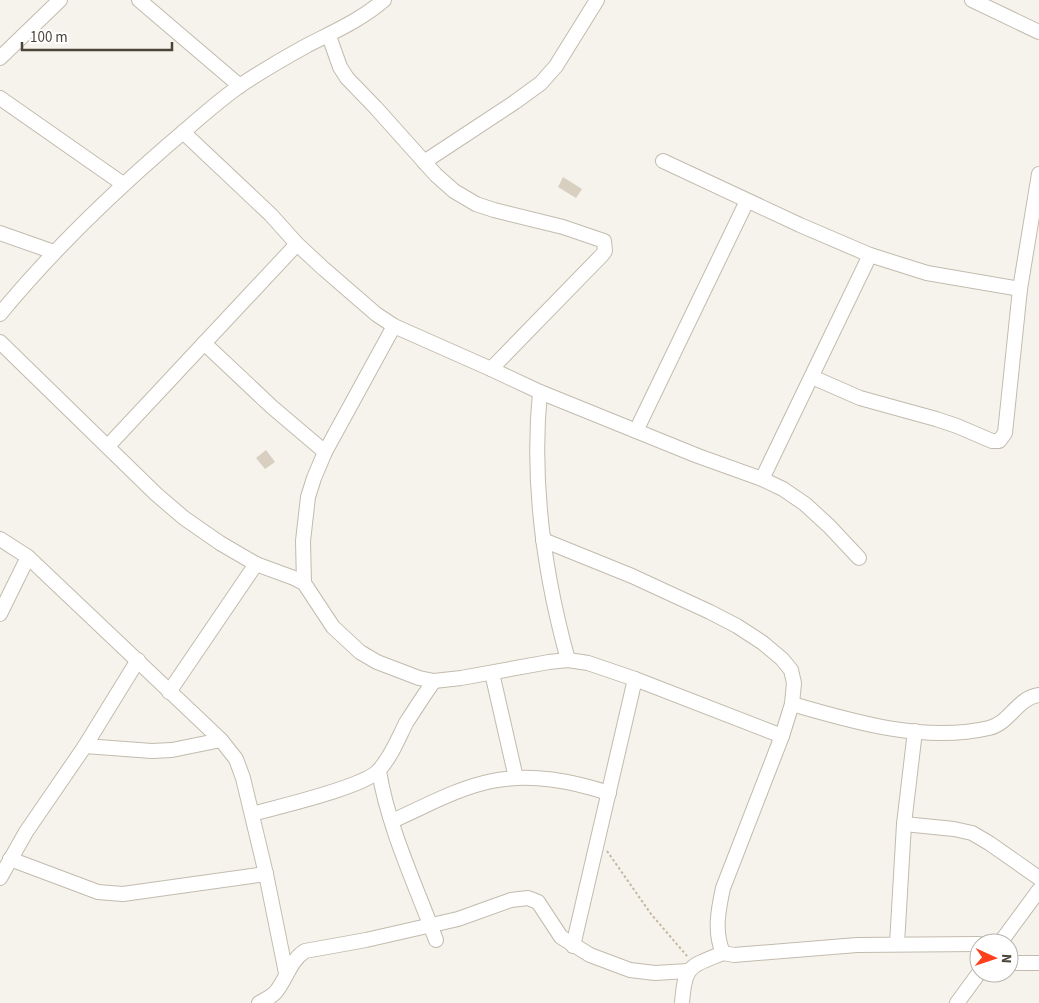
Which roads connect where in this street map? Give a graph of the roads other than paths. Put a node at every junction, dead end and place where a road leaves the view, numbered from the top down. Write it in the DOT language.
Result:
graph roads {
  1 [pos="60,0"];
  2 [pos="139,0"];
  3 [pos="384,0"];
  4 [pos="597,0"];
  5 [pos="972,0"];
  6 [pos="1039,32"];
  7 [pos="329,36"];
  8 [pos="0,58"];
  9 [pos="240,86"];
  10 [pos="0,98"];
  11 [pos="183,132"];
  12 [pos="662,161"];
  13 [pos="424,162"];
  14 [pos="1039,174"];
  15 [pos="123,184"];
  16 [pos="747,201"];
  17 [pos="0,233"];
  18 [pos="298,244"];
  19 [pos="54,252"];
  20 [pos="870,255"];
  21 [pos="1020,288"];
  22 [pos="0,314"];
  23 [pos="394,326"];
  24 [pos="0,342"];
  25 [pos="204,344"];
  26 [pos="491,369"];
  27 [pos="812,377"];
  28 [pos="540,392"];
  29 [pos="636,431"];
  30 [pos="108,446"];
  31 [pos="325,452"];
  32 [pos="762,479"];
  33 [pos="0,539"];
  34 [pos="543,540"];
  35 [pos="28,557"];
  36 [pos="859,558"];
  37 [pos="256,564"];
  38 [pos="304,584"];
  39 [pos="0,614"];
  40 [pos="138,660"];
  41 [pos="568,660"];
  42 [pos="492,672"];
  43 [pos="635,679"];
  44 [pos="434,681"];
  45 [pos="169,692"];
  46 [pos="1039,696"];
  47 [pos="792,704"];
  48 [pos="915,731"];
  49 [pos="782,736"];
  50 [pos="221,740"];
  51 [pos="84,746"];
  52 [pos="378,771"];
  53 [pos="516,778"];
  54 [pos="609,793"];
  55 [pos="252,814"];
  56 [pos="392,822"];
  57 [pos="904,824"];
  58 [pos="10,858"];
  59 [pos="266,874"];
  60 [pos="0,878"];
  61 [pos="1039,878"];
  62 [pos="1039,890"];
  63 [pos="430,925"];
  64 [pos="1007,933"];
  65 [pos="436,940"];
  66 [pos="897,944"];
  67 [pos="969,944"];
  68 [pos="573,946"];
  69 [pos="723,953"];
  70 [pos="1039,962"];
  71 [pos="1019,963"];
  72 [pos="692,968"];
  73 [pos="286,973"];
  74 [pos="972,983"];
  75 [pos="259,1003"];
  76 [pos="682,1003"];
  77 [pos="957,1003"];
  1 -- 8 [label="street"];
  2 -- 9 [label="street"];
  3 -- 7 [label="street"];
  4 -- 13 [label="street"];
  5 -- 6 [label="street"];
  7 -- 9 [label="street"];
  7 -- 13 [label="street"];
  9 -- 11 [label="street"];
  10 -- 15 [label="street"];
  11 -- 15 [label="street"];
  11 -- 18 [label="street"];
  12 -- 16 [label="street"];
  13 -- 26 [label="street"];
  14 -- 21 [label="street"];
  15 -- 19 [label="street"];
  16 -- 20 [label="street"];
  16 -- 29 [label="street"];
  17 -- 19 [label="street"];
  18 -- 23 [label="street"];
  18 -- 25 [label="street"];
  19 -- 22 [label="street"];
  20 -- 21 [label="street"];
  20 -- 27 [label="street"];
  21 -- 27 [label="street"];
  23 -- 26 [label="street"];
  23 -- 31 [label="street"];
  24 -- 30 [label="street"];
  25 -- 30 [label="street"];
  25 -- 31 [label="street"];
  26 -- 28 [label="street"];
  27 -- 32 [label="street"];
  28 -- 29 [label="street"];
  28 -- 34 [label="street"];
  29 -- 32 [label="street"];
  30 -- 37 [label="street"];
  31 -- 38 [label="street"];
  32 -- 36 [label="street"];
  33 -- 35 [label="street"];
  34 -- 41 [label="street"];
  34 -- 47 [label="street"];
  35 -- 39 [label="street"];
  35 -- 40 [label="street"];
  37 -- 38 [label="street"];
  37 -- 45 [label="street"];
  38 -- 44 [label="street"];
  40 -- 45 [label="street"];
  40 -- 51 [label="street"];
  41 -- 42 [label="street"];
  41 -- 43 [label="street"];
  42 -- 44 [label="street"];
  42 -- 53 [label="street"];
  43 -- 49 [label="street"];
  43 -- 54 [label="street"];
  44 -- 52 [label="street"];
  45 -- 50 [label="street"];
  46 -- 48 [label="street"];
  47 -- 48 [label="street"];
  47 -- 49 [label="street"];
  48 -- 57 [label="street"];
  49 -- 69 [label="street"];
  50 -- 51 [label="street"];
  50 -- 55 [label="street"];
  51 -- 58 [label="street"];
  52 -- 55 [label="street"];
  52 -- 56 [label="street"];
  53 -- 54 [label="street"];
  53 -- 56 [label="street"];
  54 -- 68 [label="street"];
  55 -- 59 [label="street"];
  56 -- 63 [label="street"];
  57 -- 61 [label="street"];
  57 -- 66 [label="street"];
  58 -- 59 [label="street"];
  58 -- 60 [label="street"];
  59 -- 73 [label="street"];
  62 -- 64 [label="street"];
  63 -- 65 [label="street"];
  63 -- 68 [label="street"];
  63 -- 73 [label="street"];
  66 -- 67 [label="street"];
  66 -- 69 [label="street"];
  68 -- 72 [label="street"];
  69 -- 72 [label="street"];
  70 -- 71 [label="street"];
  72 -- 76 [label="street"];
  73 -- 75 [label="street"];
  74 -- 77 [label="street"];
}
